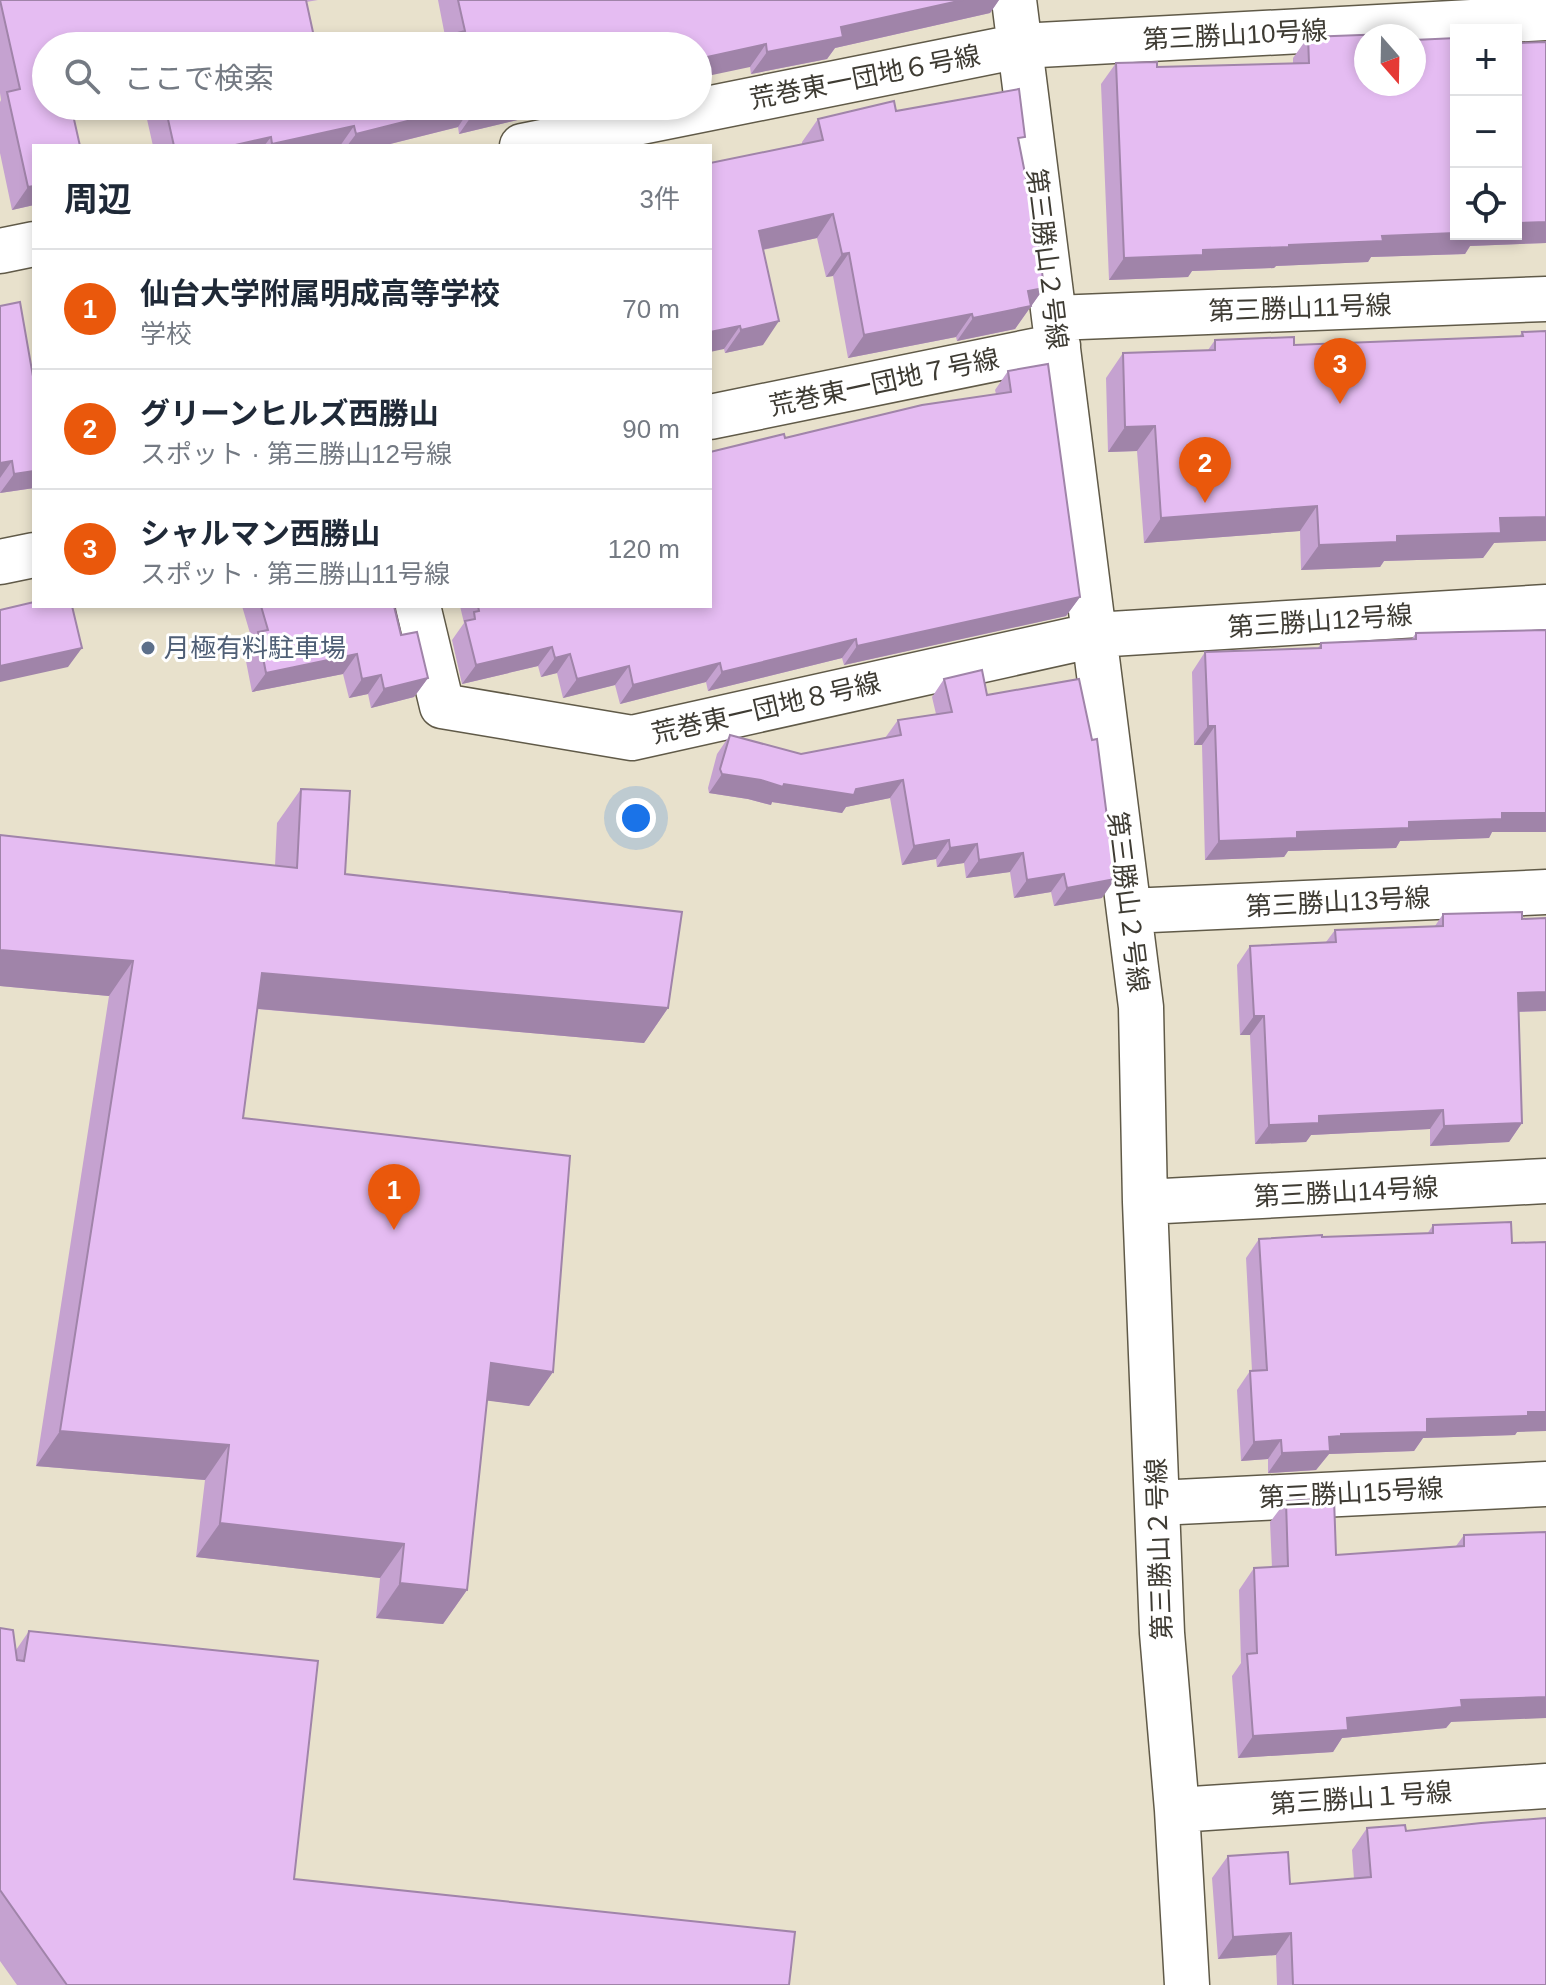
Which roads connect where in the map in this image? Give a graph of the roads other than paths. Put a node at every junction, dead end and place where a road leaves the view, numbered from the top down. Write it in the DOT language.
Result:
graph roads {
  1 [pos="1014,0"];
  2 [pos="1546,18"];
  3 [pos="1020,46"];
  4 [pos="712,108"];
  5 [pos="651,120"];
  6 [pos="532,144"];
  7 [pos="32,244"];
  8 [pos="0,251"];
  9 [pos="1546,299"];
  10 [pos="1056,332"];
  11 [pos="712,417"];
  12 [pos="32,555"];
  13 [pos="0,562"];
  14 [pos="1546,607"];
  15 [pos="418,608"];
  16 [pos="1095,635"];
  17 [pos="1546,892"];
  18 [pos="1129,911"];
  19 [pos="1546,1181"];
  20 [pos="1145,1202"];
  21 [pos="1546,1484"];
  22 [pos="1157,1503"];
  23 [pos="1546,1786"];
  24 [pos="1177,1810"];
  25 [pos="1187,1985"];
  1 -- 3 [label="street, 第三勝山２号線"];
  2 -- 3 [label="street, 第三勝山10号線"];
  3 -- 4 [label="street, 荒巻東一団地６号線"];
  3 -- 10 [label="street, 第三勝山２号線"];
  5 -- 6 [label="street, 荒巻東一団地６号線"];
  7 -- 8 [label="street"];
  9 -- 10 [label="street, 第三勝山11号線"];
  10 -- 11 [label="street, 荒巻東一団地７号線"];
  10 -- 16 [label="street, 第三勝山２号線"];
  12 -- 13 [label="street"];
  14 -- 16 [label="street, 第三勝山12号線"];
  15 -- 16 [label="street, 荒巻東一団地８号線"];
  16 -- 18 [label="street, 第三勝山２号線"];
  17 -- 18 [label="street, 第三勝山13号線"];
  18 -- 20 [label="street, 第三勝山２号線"];
  19 -- 20 [label="street, 第三勝山14号線"];
  20 -- 22 [label="street, 第三勝山２号線"];
  21 -- 22 [label="street, 第三勝山15号線"];
  22 -- 24 [label="street, 第三勝山２号線"];
  23 -- 24 [label="street, 第三勝山１号線"];
  24 -- 25 [label="street, 第三勝山２号線"];
}
